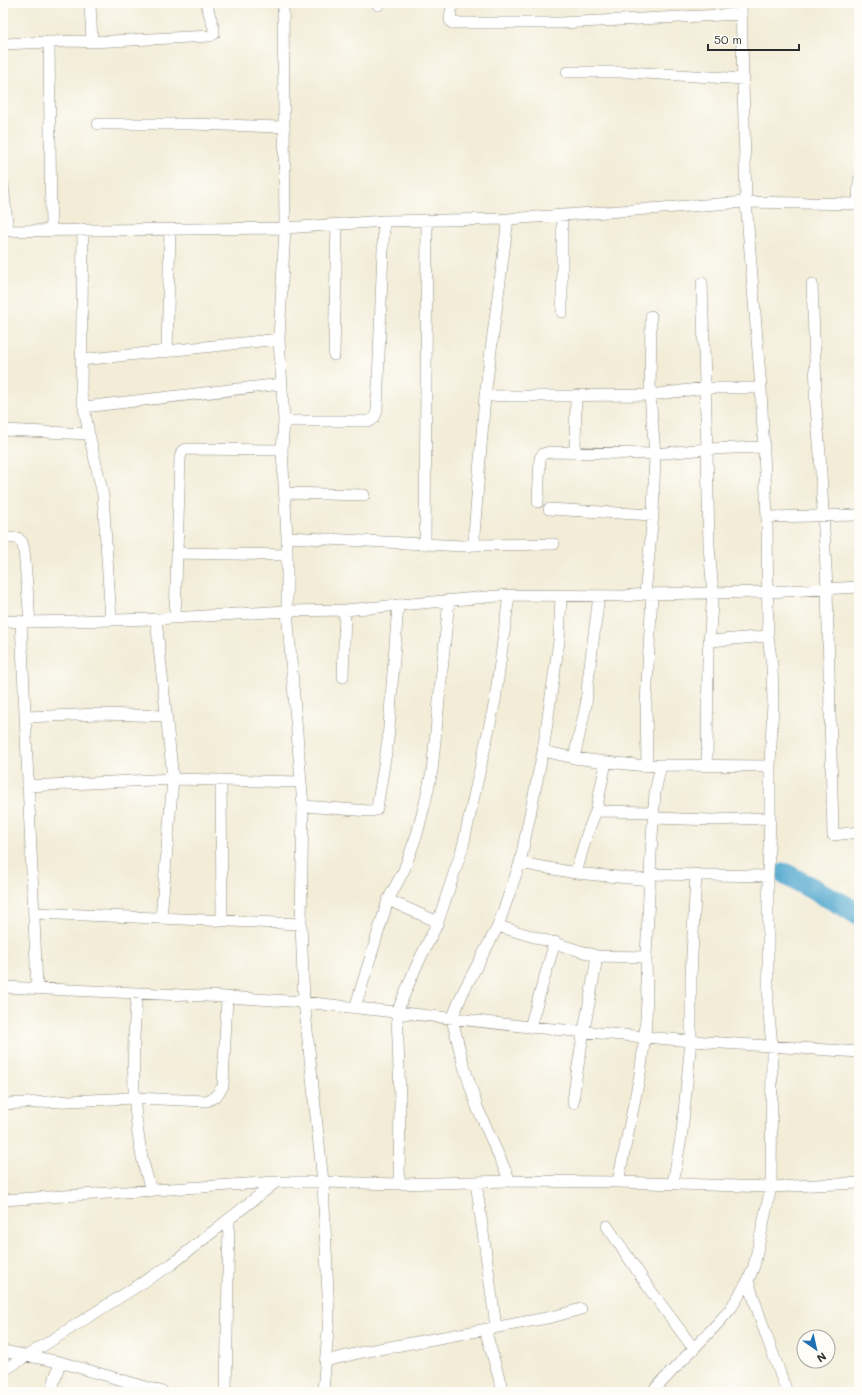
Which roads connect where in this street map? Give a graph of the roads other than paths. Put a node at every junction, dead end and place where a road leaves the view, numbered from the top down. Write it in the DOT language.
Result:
graph roads {
  1 [pos="90,3"];
  2 [pos="206,3"];
  3 [pos="283,3"];
  4 [pos="452,3"];
  5 [pos="741,8"];
  6 [pos="49,42"];
  7 [pos="92,42"];
  8 [pos="3,44"];
  9 [pos="567,72"];
  10 [pos="744,79"];
  11 [pos="98,124"];
  12 [pos="283,128"];
  13 [pos="859,180"];
  14 [pos="3,185"];
  15 [pos="746,202"];
  16 [pos="859,204"];
  17 [pos="562,216"];
  18 [pos="508,219"];
  19 [pos="427,220"];
  20 [pos="384,221"];
  21 [pos="337,224"];
  22 [pos="284,228"];
  23 [pos="83,229"];
  24 [pos="170,229"];
  25 [pos="51,230"];
  26 [pos="6,231"];
  27 [pos="702,283"];
  28 [pos="812,284"];
  29 [pos="562,312"];
  30 [pos="651,316"];
  31 [pos="279,339"];
  32 [pos="167,352"];
  33 [pos="334,355"];
  34 [pos="81,360"];
  35 [pos="281,384"];
  36 [pos="705,388"];
  37 [pos="761,388"];
  38 [pos="576,395"];
  39 [pos="650,395"];
  40 [pos="485,396"];
  41 [pos="84,407"];
  42 [pos="284,421"];
  43 [pos="3,430"];
  44 [pos="89,434"];
  45 [pos="764,447"];
  46 [pos="707,449"];
  47 [pos="282,450"];
  48 [pos="575,452"];
  49 [pos="655,454"];
  50 [pos="285,493"];
  51 [pos="364,495"];
  52 [pos="538,502"];
  53 [pos="549,509"];
  54 [pos="653,515"];
  55 [pos="823,515"];
  56 [pos="859,515"];
  57 [pos="767,517"];
  58 [pos="287,537"];
  59 [pos="3,538"];
  60 [pos="425,544"];
  61 [pos="554,544"];
  62 [pos="475,545"];
  63 [pos="177,553"];
  64 [pos="286,555"];
  65 [pos="859,587"];
  66 [pos="827,588"];
  67 [pos="768,592"];
  68 [pos="713,593"];
  69 [pos="649,594"];
  70 [pos="509,595"];
  71 [pos="561,596"];
  72 [pos="599,596"];
  73 [pos="449,600"];
  74 [pos="398,605"];
  75 [pos="345,610"];
  76 [pos="288,611"];
  77 [pos="175,617"];
  78 [pos="156,619"];
  79 [pos="111,620"];
  80 [pos="3,621"];
  81 [pos="25,622"];
  82 [pos="768,636"];
  83 [pos="710,641"];
  84 [pos="343,677"];
  85 [pos="166,716"];
  86 [pos="25,717"];
  87 [pos="543,751"];
  88 [pos="574,758"];
  89 [pos="606,762"];
  90 [pos="661,765"];
  91 [pos="707,765"];
  92 [pos="648,766"];
  93 [pos="770,766"];
  94 [pos="173,779"];
  95 [pos="221,780"];
  96 [pos="301,782"];
  97 [pos="28,786"];
  98 [pos="303,806"];
  99 [pos="596,811"];
  100 [pos="654,815"];
  101 [pos="770,818"];
  102 [pos="859,832"];
  103 [pos="520,863"];
  104 [pos="576,873"];
  105 [pos="696,874"];
  106 [pos="768,876"];
  107 [pos="650,877"];
  108 [pos="388,900"];
  109 [pos="34,913"];
  110 [pos="161,918"];
  111 [pos="222,921"];
  112 [pos="438,922"];
  113 [pos="301,924"];
  114 [pos="498,926"];
  115 [pos="555,942"];
  116 [pos="597,956"];
  117 [pos="646,957"];
  118 [pos="3,987"];
  119 [pos="37,987"];
  120 [pos="137,993"];
  121 [pos="228,997"];
  122 [pos="304,1002"];
  123 [pos="354,1008"];
  124 [pos="397,1012"];
  125 [pos="452,1019"];
  126 [pos="530,1027"];
  127 [pos="583,1031"];
  128 [pos="645,1036"];
  129 [pos="691,1041"];
  130 [pos="772,1046"];
  131 [pos="859,1052"];
  132 [pos="134,1098"];
  133 [pos="573,1103"];
  134 [pos="3,1104"];
  135 [pos="510,1181"];
  136 [pos="276,1182"];
  137 [pos="323,1182"];
  138 [pos="476,1182"];
  139 [pos="618,1182"];
  140 [pos="673,1183"];
  141 [pos="859,1183"];
  142 [pos="399,1184"];
  143 [pos="771,1187"];
  144 [pos="151,1191"];
  145 [pos="3,1200"];
  146 [pos="228,1220"];
  147 [pos="607,1226"];
  148 [pos="748,1281"];
  149 [pos="581,1309"];
  150 [pos="491,1328"];
  151 [pos="694,1349"];
  152 [pos="3,1351"];
  153 [pos="29,1356"];
  154 [pos="326,1360"];
  155 [pos="60,1362"];
  156 [pos="3,1371"];
  157 [pos="51,1392"];
  158 [pos="163,1392"];
  159 [pos="226,1392"];
  160 [pos="323,1392"];
  161 [pos="503,1392"];
  162 [pos="652,1392"];
  163 [pos="787,1392"];
  1 -- 7 [label="street"];
  2 -- 7 [label="street"];
  3 -- 12 [label="street"];
  4 -- 5 [label="street"];
  5 -- 10 [label="street"];
  6 -- 7 [label="street"];
  6 -- 8 [label="street"];
  6 -- 25 [label="street"];
  9 -- 10 [label="street"];
  10 -- 15 [label="street"];
  11 -- 12 [label="street"];
  12 -- 22 [label="street"];
  13 -- 16 [label="street"];
  14 -- 26 [label="street"];
  15 -- 16 [label="street"];
  15 -- 17 [label="street"];
  15 -- 37 [label="street"];
  17 -- 18 [label="street"];
  17 -- 29 [label="street"];
  18 -- 19 [label="street"];
  18 -- 40 [label="street"];
  19 -- 20 [label="street"];
  19 -- 60 [label="street"];
  20 -- 21 [label="street"];
  20 -- 42 [label="street"];
  21 -- 22 [label="street"];
  21 -- 33 [label="street"];
  22 -- 24 [label="street"];
  22 -- 31 [label="street"];
  23 -- 24 [label="street"];
  23 -- 25 [label="street"];
  23 -- 34 [label="street"];
  24 -- 32 [label="street"];
  25 -- 26 [label="street"];
  27 -- 36 [label="street"];
  28 -- 55 [label="street"];
  30 -- 39 [label="street"];
  31 -- 32 [label="street"];
  31 -- 35 [label="street"];
  32 -- 34 [label="street"];
  34 -- 41 [label="street"];
  35 -- 41 [label="street"];
  35 -- 42 [label="street"];
  36 -- 37 [label="street"];
  36 -- 39 [label="street"];
  36 -- 46 [label="street"];
  37 -- 45 [label="street"];
  38 -- 39 [label="street"];
  38 -- 40 [label="street"];
  38 -- 48 [label="street"];
  39 -- 49 [label="street"];
  40 -- 62 [label="street"];
  41 -- 44 [label="street"];
  42 -- 47 [label="street"];
  43 -- 44 [label="street"];
  44 -- 79 [label="street"];
  45 -- 46 [label="street"];
  45 -- 57 [label="street"];
  46 -- 49 [label="street"];
  46 -- 68 [label="street"];
  47 -- 50 [label="street"];
  47 -- 63 [label="street"];
  48 -- 49 [label="street"];
  48 -- 52 [label="street"];
  49 -- 54 [label="street"];
  50 -- 51 [label="street"];
  50 -- 58 [label="street"];
  53 -- 54 [label="street"];
  54 -- 69 [label="street"];
  55 -- 56 [label="street"];
  55 -- 57 [label="street"];
  55 -- 66 [label="street"];
  57 -- 67 [label="street"];
  58 -- 60 [label="street"];
  58 -- 64 [label="street"];
  59 -- 81 [label="street"];
  60 -- 62 [label="street"];
  61 -- 62 [label="street"];
  63 -- 64 [label="street"];
  63 -- 77 [label="street"];
  64 -- 76 [label="street"];
  65 -- 66 [label="street"];
  66 -- 67 [label="street"];
  66 -- 102 [label="street"];
  67 -- 68 [label="street"];
  67 -- 82 [label="street"];
  68 -- 69 [label="street"];
  68 -- 83 [label="street"];
  69 -- 72 [label="street"];
  69 -- 92 [label="street"];
  70 -- 71 [label="street"];
  70 -- 73 [label="street"];
  70 -- 112 [label="street"];
  71 -- 72 [label="street"];
  71 -- 87 [label="street"];
  72 -- 88 [label="street"];
  73 -- 74 [label="street"];
  73 -- 108 [label="street"];
  74 -- 75 [label="street"];
  74 -- 98 [label="street"];
  75 -- 76 [label="street"];
  75 -- 84 [label="street"];
  76 -- 77 [label="street"];
  76 -- 96 [label="street"];
  77 -- 78 [label="street"];
  78 -- 79 [label="street"];
  78 -- 85 [label="street"];
  79 -- 81 [label="street"];
  80 -- 81 [label="street"];
  81 -- 86 [label="street"];
  82 -- 83 [label="street"];
  82 -- 93 [label="street"];
  83 -- 91 [label="street"];
  85 -- 86 [label="street"];
  85 -- 94 [label="street"];
  86 -- 97 [label="street"];
  87 -- 88 [label="street"];
  87 -- 103 [label="street"];
  88 -- 89 [label="street"];
  89 -- 92 [label="street"];
  89 -- 99 [label="street"];
  90 -- 91 [label="street"];
  90 -- 92 [label="street"];
  90 -- 100 [label="street"];
  91 -- 93 [label="street"];
  93 -- 101 [label="street"];
  94 -- 95 [label="street"];
  94 -- 97 [label="street"];
  94 -- 110 [label="street"];
  95 -- 96 [label="street"];
  95 -- 111 [label="street"];
  96 -- 98 [label="street"];
  97 -- 109 [label="street"];
  98 -- 113 [label="street"];
  99 -- 100 [label="street"];
  99 -- 104 [label="street"];
  100 -- 101 [label="street"];
  100 -- 107 [label="street"];
  101 -- 106 [label="street"];
  103 -- 104 [label="street"];
  103 -- 114 [label="street"];
  104 -- 107 [label="street"];
  105 -- 106 [label="street"];
  105 -- 107 [label="street"];
  105 -- 129 [label="street"];
  106 -- 130 [label="street"];
  107 -- 117 [label="street"];
  108 -- 112 [label="street"];
  108 -- 123 [label="street"];
  109 -- 110 [label="street"];
  109 -- 119 [label="street"];
  110 -- 111 [label="street"];
  111 -- 113 [label="street"];
  112 -- 124 [label="street"];
  113 -- 122 [label="street"];
  114 -- 115 [label="street"];
  114 -- 125 [label="street"];
  115 -- 116 [label="street"];
  115 -- 126 [label="street"];
  116 -- 117 [label="street"];
  116 -- 127 [label="street"];
  117 -- 128 [label="street"];
  118 -- 119 [label="street"];
  119 -- 120 [label="street"];
  120 -- 121 [label="street"];
  120 -- 132 [label="street"];
  121 -- 122 [label="street"];
  121 -- 132 [label="street"];
  122 -- 123 [label="street"];
  122 -- 137 [label="street"];
  123 -- 124 [label="street"];
  124 -- 125 [label="street"];
  124 -- 142 [label="street"];
  125 -- 126 [label="street"];
  125 -- 135 [label="street"];
  126 -- 127 [label="street"];
  127 -- 128 [label="street"];
  127 -- 133 [label="street"];
  128 -- 129 [label="street"];
  128 -- 139 [label="street"];
  129 -- 130 [label="street"];
  129 -- 140 [label="street"];
  130 -- 131 [label="street"];
  130 -- 143 [label="street"];
  132 -- 134 [label="street"];
  132 -- 144 [label="street"];
  135 -- 138 [label="street"];
  135 -- 139 [label="street"];
  136 -- 137 [label="street"];
  136 -- 144 [label="street"];
  136 -- 146 [label="street"];
  137 -- 142 [label="street"];
  137 -- 154 [label="street"];
  138 -- 142 [label="street"];
  138 -- 150 [label="street"];
  139 -- 140 [label="street"];
  140 -- 143 [label="street"];
  141 -- 143 [label="street"];
  143 -- 148 [label="street"];
  144 -- 145 [label="street"];
  146 -- 153 [label="street"];
  146 -- 159 [label="street"];
  147 -- 151 [label="street"];
  148 -- 151 [label="street"];
  148 -- 163 [label="street"];
  149 -- 150 [label="street"];
  150 -- 154 [label="street"];
  150 -- 161 [label="street"];
  151 -- 162 [label="street"];
  152 -- 153 [label="street"];
  153 -- 155 [label="street"];
  153 -- 156 [label="street"];
  154 -- 160 [label="street"];
  155 -- 157 [label="street"];
  155 -- 158 [label="street"];
}
